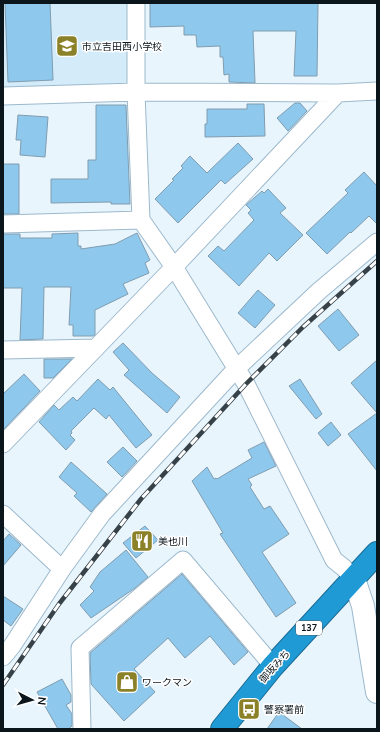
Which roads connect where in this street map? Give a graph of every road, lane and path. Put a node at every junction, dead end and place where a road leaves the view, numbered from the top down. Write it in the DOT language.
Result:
graph roads {
  1 [pos="136,3"];
  2 [pos="377,91"];
  3 [pos="136,92"];
  4 [pos="338,92"];
  5 [pos="3,96"];
  6 [pos="141,220"];
  7 [pos="3,224"];
  8 [pos="377,242"];
  9 [pos="174,267"];
  10 [pos="96,348"];
  11 [pos="3,350"];
  12 [pos="236,369"];
  13 [pos="3,444"];
  14 [pos="3,514"];
  15 [pos="377,553"];
  16 [pos="62,569"];
  17 [pos="354,579"];
  18 [pos="6,647"];
  19 [pos="273,666"];
  20 [pos="377,692"];
  21 [pos="82,729"];
  22 [pos="222,729"];
  1 -- 3 [label="street"];
  2 -- 4 [label="street"];
  3 -- 4 [label="street"];
  3 -- 5 [label="street"];
  3 -- 6 [label="street"];
  4 -- 9 [label="street"];
  6 -- 7 [label="street"];
  6 -- 9 [label="street"];
  8 -- 12 [label="street"];
  9 -- 10 [label="street"];
  9 -- 12 [label="street"];
  10 -- 11 [label="street"];
  10 -- 13 [label="street"];
  12 -- 16 [label="street"];
  12 -- 17 [label="street"];
  14 -- 16 [label="street"];
  15 -- 17 [label="highway, 御坂みち / 137"];
  16 -- 18 [label="street"];
  17 -- 19 [label="highway, 御坂みち / 137"];
  17 -- 20 [label="street"];
  19 -- 21 [label="street"];
  19 -- 22 [label="highway, 御坂みち / 137"];
}
